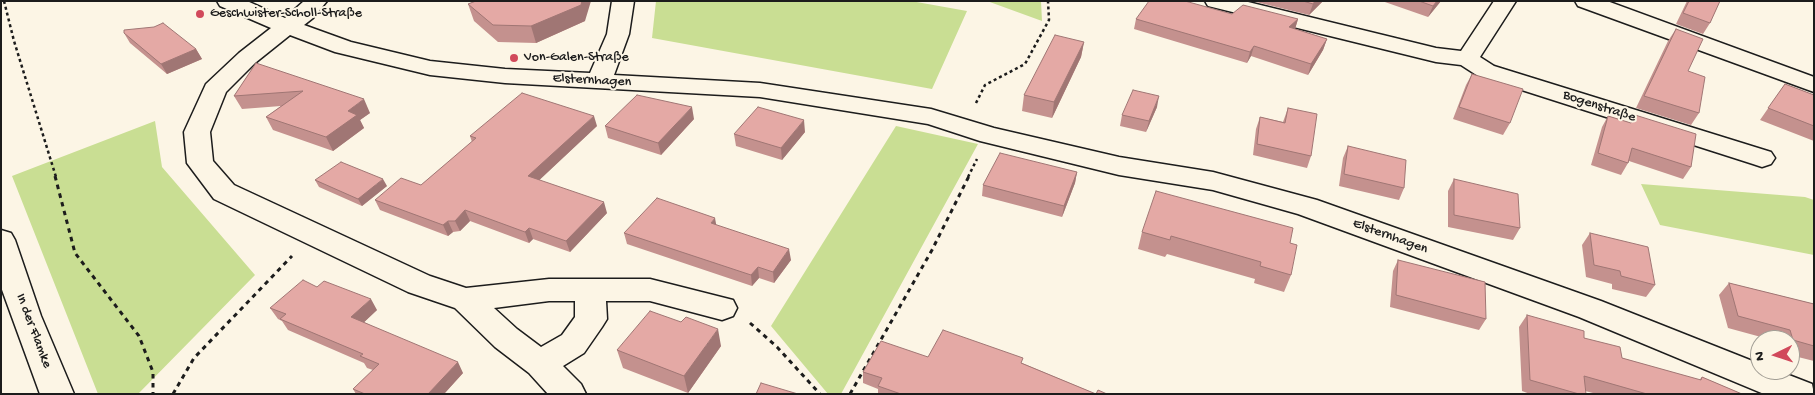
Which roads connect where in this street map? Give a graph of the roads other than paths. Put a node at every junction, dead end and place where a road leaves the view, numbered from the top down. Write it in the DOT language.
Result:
graph roads {
  1 [pos="228,1"];
  2 [pos="316,1"];
  3 [pos="623,1"];
  4 [pos="1216,1"];
  5 [pos="1505,1"];
  6 [pos="1586,1"];
  7 [pos="288,27"];
  8 [pos="1467,59"];
  9 [pos="599,82"];
  10 [pos="1814,85"];
  11 [pos="1762,158"];
  12 [pos="1,240"];
  13 [pos="590,291"];
  14 [pos="466,300"];
  15 [pos="722,308"];
  16 [pos="540,364"];
  17 [pos="57,394"];
  18 [pos="569,394"];
  19 [pos="1800,394"];
  1 -- 7 [label="street, Elsternhagen"];
  2 -- 7 [label="street"];
  3 -- 9 [label="street"];
  4 -- 8 [label="street, Bogenstraße"];
  5 -- 8 [label="street"];
  6 -- 10 [label="street"];
  7 -- 9 [label="street, Elsternhagen"];
  7 -- 14 [label="street"];
  8 -- 11 [label="street, Bogenstraße"];
  9 -- 19 [label="street, Elsternhagen"];
  12 -- 17 [label="street, In der Flamke"];
  13 -- 14 [label="street"];
  13 -- 15 [label="street"];
  13 -- 16 [label="street"];
  14 -- 16 [label="street"];
  16 -- 18 [label="street"];
}
